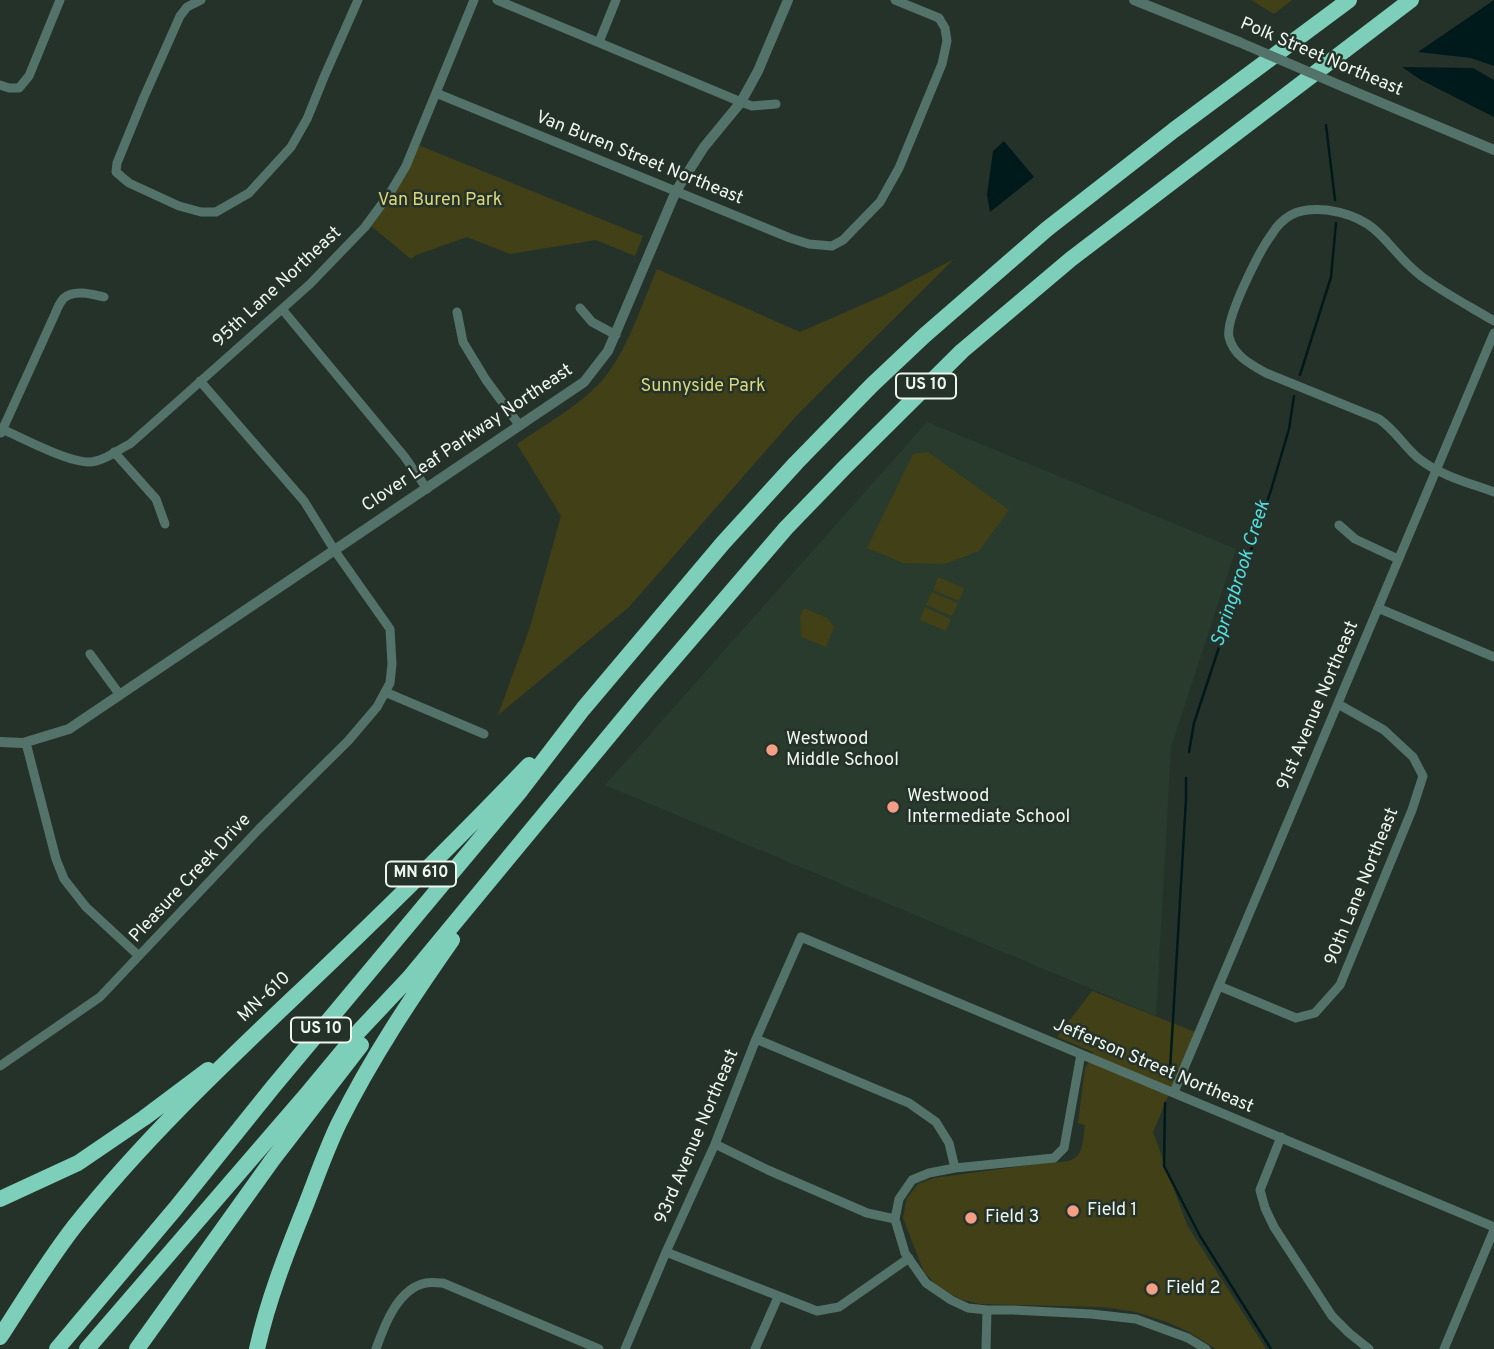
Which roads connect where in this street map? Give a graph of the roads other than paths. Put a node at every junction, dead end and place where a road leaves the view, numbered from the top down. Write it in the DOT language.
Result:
graph roads {
  1 [pos="60,0"];
  2 [pos="201,0"];
  3 [pos="358,0"];
  4 [pos="474,0"];
  5 [pos="497,0"];
  6 [pos="616,0"];
  7 [pos="788,0"];
  8 [pos="895,0"];
  9 [pos="1135,0"];
  10 [pos="1349,0"];
  11 [pos="1410,0"];
  12 [pos="599,42"];
  13 [pos="0,85"];
  14 [pos="436,93"];
  15 [pos="316,96"];
  16 [pos="741,102"];
  17 [pos="304,104"];
  18 [pos="776,104"];
  19 [pos="1494,150"];
  20 [pos="676,191"];
  21 [pos="104,297"];
  22 [pos="580,308"];
  23 [pos="282,309"];
  24 [pos="457,312"];
  25 [pos="1494,321"];
  26 [pos="1494,333"];
  27 [pos="616,335"];
  28 [pos="201,381"];
  29 [pos="520,426"];
  30 [pos="1,431"];
  31 [pos="114,452"];
  32 [pos="1436,470"];
  33 [pos="427,489"];
  34 [pos="1494,492"];
  35 [pos="165,524"];
  36 [pos="1339,525"];
  37 [pos="335,551"];
  38 [pos="1398,559"];
  39 [pos="1378,608"];
  40 [pos="90,654"];
  41 [pos="1494,657"];
  42 [pos="385,692"];
  43 [pos="120,695"];
  44 [pos="1338,704"];
  45 [pos="583,709"];
  46 [pos="484,734"];
  47 [pos="0,742"];
  48 [pos="26,743"];
  49 [pos="515,849"];
  50 [pos="801,937"];
  51 [pos="139,956"];
  52 [pos="408,978"];
  53 [pos="1219,986"];
  54 [pos="254,1035"];
  55 [pos="757,1039"];
  56 [pos="1080,1054"];
  57 [pos="0,1066"];
  58 [pos="1174,1092"];
  59 [pos="1282,1137"];
  60 [pos="715,1144"];
  61 [pos="955,1168"];
  62 [pos="0,1199"];
  63 [pos="307,1202"];
  64 [pos="895,1219"];
  65 [pos="1494,1228"];
  66 [pos="666,1252"];
  67 [pos="909,1258"];
  68 [pos="778,1297"];
  69 [pos="987,1310"];
  70 [pos="0,1337"];
  71 [pos="57,1349"];
  72 [pos="87,1349"];
  73 [pos="137,1349"];
  74 [pos="257,1349"];
  75 [pos="266,1349"];
  76 [pos="376,1349"];
  77 [pos="598,1349"];
  78 [pos="625,1349"];
  79 [pos="755,1349"];
  80 [pos="986,1349"];
  81 [pos="1206,1349"];
  82 [pos="1368,1349"];
  83 [pos="1444,1349"];
  1 -- 13 [label="street"];
  2 -- 15 [label="street"];
  3 -- 15 [label="street"];
  4 -- 14 [label="street, 95th Lane Northeast"];
  5 -- 12 [label="street"];
  6 -- 12 [label="street"];
  7 -- 16 [label="street, Clover Leaf Parkway Northeast"];
  8 -- 20 [label="street, Van Buren Street Northeast"];
  9 -- 19 [label="street, Polk Street Northeast, bridge"];
  10 -- 45 [label="highway, US 10"];
  11 -- 49 [label="highway, US 10"];
  12 -- 16 [label="street"];
  14 -- 20 [label="street, Van Buren Street Northeast"];
  14 -- 23 [label="street, 95th Lane Northeast"];
  15 -- 17 [label="street"];
  16 -- 18 [label="street"];
  16 -- 20 [label="street, Clover Leaf Parkway Northeast"];
  20 -- 27 [label="street, Clover Leaf Parkway Northeast"];
  21 -- 30 [label="street"];
  22 -- 27 [label="street"];
  23 -- 28 [label="street, 95th Lane Northeast"];
  23 -- 33 [label="street"];
  24 -- 29 [label="street"];
  25 -- 32 [label="street"];
  26 -- 32 [label="street, 91st Avenue Northeast"];
  27 -- 29 [label="street, Clover Leaf Parkway Northeast"];
  28 -- 31 [label="street, 95th Lane Northeast"];
  28 -- 37 [label="street"];
  29 -- 33 [label="street, Clover Leaf Parkway Northeast"];
  30 -- 31 [label="street, 95th Lane Northeast"];
  31 -- 35 [label="street"];
  32 -- 34 [label="street"];
  32 -- 38 [label="street, 91st Avenue Northeast"];
  33 -- 37 [label="street, Clover Leaf Parkway Northeast"];
  36 -- 38 [label="street"];
  37 -- 42 [label="street"];
  37 -- 43 [label="street, Clover Leaf Parkway Northeast"];
  38 -- 39 [label="street, 91st Avenue Northeast"];
  39 -- 41 [label="street"];
  39 -- 44 [label="street, 91st Avenue Northeast"];
  40 -- 43 [label="street"];
  42 -- 46 [label="street"];
  42 -- 51 [label="street, Pleasure Creek Drive"];
  43 -- 48 [label="street, Clover Leaf Parkway Northeast"];
  44 -- 53 [label="street, 91st Avenue Northeast"];
  44 -- 53 [label="street, 90th Lane Northeast"];
  45 -- 54 [label="highway, MN-610 / MN 610"];
  45 -- 71 [label="highway, US 10"];
  47 -- 48 [label="street, Clover Leaf Parkway Northeast"];
  48 -- 51 [label="street"];
  49 -- 52 [label="highway, US 10"];
  49 -- 63 [label="highway"];
  50 -- 55 [label="street, 93rd Avenue Northeast"];
  50 -- 56 [label="street, Jefferson Street Northeast"];
  51 -- 57 [label="street, Pleasure Creek Drive"];
  52 -- 72 [label="highway, US 10"];
  52 -- 73 [label="highway"];
  53 -- 58 [label="street, 91st Avenue Northeast"];
  54 -- 62 [label="highway"];
  54 -- 70 [label="highway, MN-610 / MN 610"];
  55 -- 60 [label="street, 93rd Avenue Northeast"];
  55 -- 61 [label="street"];
  56 -- 58 [label="street, Jefferson Street Northeast"];
  56 -- 61 [label="street"];
  58 -- 59 [label="street, Jefferson Street Northeast"];
  59 -- 65 [label="street, Jefferson Street Northeast"];
  59 -- 82 [label="street"];
  60 -- 64 [label="street"];
  60 -- 66 [label="street, 93rd Avenue Northeast"];
  61 -- 64 [label="street"];
  63 -- 74 [label="highway"];
  63 -- 75 [label="highway"];
  64 -- 67 [label="street"];
  65 -- 83 [label="street"];
  66 -- 68 [label="street"];
  66 -- 78 [label="street, 93rd Avenue Northeast"];
  67 -- 68 [label="street"];
  67 -- 69 [label="street"];
  68 -- 79 [label="street"];
  69 -- 80 [label="street"];
  69 -- 81 [label="street"];
  76 -- 77 [label="street"];
}
